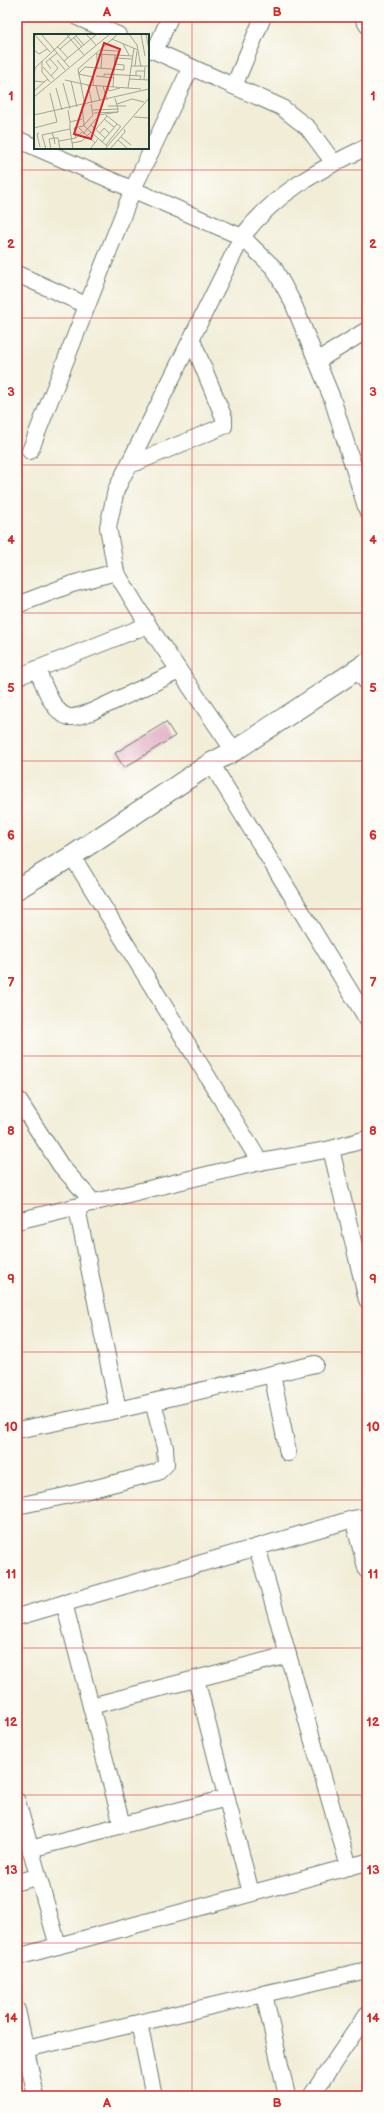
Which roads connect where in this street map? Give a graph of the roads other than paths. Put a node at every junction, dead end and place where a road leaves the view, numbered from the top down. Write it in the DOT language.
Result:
graph roads {
  1 [pos="77,17"];
  2 [pos="170,17"];
  3 [pos="263,17"];
  4 [pos="363,17"];
  5 [pos="367,25"];
  6 [pos="104,27"];
  7 [pos="116,34"];
  8 [pos="152,50"];
  9 [pos="191,67"];
  10 [pos="234,86"];
  11 [pos="17,139"];
  12 [pos="34,146"];
  13 [pos="367,147"];
  14 [pos="43,149"];
  15 [pos="334,163"];
  16 [pos="132,190"];
  17 [pos="242,237"];
  18 [pos="17,274"];
  19 [pos="86,305"];
  20 [pos="367,330"];
  21 [pos="192,340"];
  22 [pos="316,361"];
  23 [pos="30,451"];
  24 [pos="130,465"];
  25 [pos="367,510"];
  26 [pos="116,572"];
  27 [pos="17,605"];
  28 [pos="148,625"];
  29 [pos="37,669"];
  30 [pos="179,671"];
  31 [pos="364,672"];
  32 [pos="17,677"];
  33 [pos="234,751"];
  34 [pos="211,763"];
  35 [pos="72,856"];
  36 [pos="17,890"];
  37 [pos="367,1019"];
  38 [pos="17,1098"];
  39 [pos="367,1139"];
  40 [pos="331,1149"];
  41 [pos="260,1162"];
  42 [pos="94,1204"];
  43 [pos="77,1208"];
  44 [pos="17,1221"];
  45 [pos="367,1300"];
  46 [pos="315,1364"];
  47 [pos="272,1374"];
  48 [pos="154,1402"];
  49 [pos="118,1410"];
  50 [pos="17,1430"];
  51 [pos="288,1453"];
  52 [pos="17,1506"];
  53 [pos="360,1518"];
  54 [pos="256,1547"];
  55 [pos="367,1571"];
  56 [pos="64,1603"];
  57 [pos="17,1617"];
  58 [pos="288,1655"];
  59 [pos="196,1679"];
  60 [pos="91,1706"];
  61 [pos="227,1798"];
  62 [pos="17,1802"];
  63 [pos="122,1825"];
  64 [pos="30,1849"];
  65 [pos="367,1862"];
  66 [pos="349,1867"];
  67 [pos="38,1877"];
  68 [pos="17,1882"];
  69 [pos="251,1893"];
  70 [pos="58,1946"];
  71 [pos="17,1957"];
  72 [pos="367,1970"];
  73 [pos="264,1994"];
  74 [pos="17,2010"];
  75 [pos="367,2014"];
  76 [pos="139,2023"];
  77 [pos="26,2049"];
  78 [pos="36,2096"];
  79 [pos="154,2096"];
  80 [pos="287,2096"];
  81 [pos="311,2096"];
  1 -- 6 [label="street"];
  2 -- 8 [label="street"];
  3 -- 10 [label="street"];
  4 -- 5 [label="street"];
  6 -- 7 [label="street"];
  8 -- 9 [label="street"];
  9 -- 10 [label="street"];
  9 -- 16 [label="street"];
  10 -- 15 [label="street"];
  11 -- 12 [label="street"];
  13 -- 15 [label="street"];
  14 -- 16 [label="street"];
  15 -- 17 [label="street"];
  16 -- 17 [label="street"];
  16 -- 19 [label="street"];
  17 -- 21 [label="street"];
  17 -- 22 [label="street"];
  18 -- 19 [label="street"];
  19 -- 23 [label="street"];
  20 -- 22 [label="street"];
  21 -- 24 [label="street"];
  21 -- 24 [label="street"];
  22 -- 25 [label="street"];
  24 -- 26 [label="street"];
  26 -- 27 [label="street"];
  26 -- 28 [label="street"];
  28 -- 29 [label="street"];
  28 -- 30 [label="street"];
  29 -- 30 [label="street"];
  29 -- 32 [label="street"];
  30 -- 33 [label="street"];
  31 -- 33 [label="street"];
  33 -- 34 [label="street"];
  34 -- 35 [label="street"];
  34 -- 37 [label="street"];
  35 -- 36 [label="street"];
  35 -- 41 [label="street"];
  38 -- 42 [label="street"];
  39 -- 40 [label="street"];
  40 -- 41 [label="street"];
  40 -- 45 [label="street"];
  41 -- 42 [label="street"];
  42 -- 43 [label="street"];
  43 -- 44 [label="street"];
  43 -- 49 [label="street"];
  46 -- 47 [label="street"];
  47 -- 48 [label="street"];
  47 -- 51 [label="street"];
  48 -- 49 [label="street"];
  48 -- 52 [label="street"];
  49 -- 50 [label="street"];
  53 -- 54 [label="street"];
  53 -- 55 [label="street"];
  54 -- 56 [label="street"];
  54 -- 58 [label="street"];
  56 -- 57 [label="street"];
  56 -- 60 [label="street"];
  58 -- 59 [label="street"];
  58 -- 66 [label="street"];
  59 -- 60 [label="street"];
  59 -- 61 [label="street"];
  60 -- 63 [label="street"];
  61 -- 63 [label="street"];
  61 -- 69 [label="street"];
  62 -- 64 [label="street"];
  63 -- 64 [label="street"];
  64 -- 67 [label="street"];
  65 -- 66 [label="street"];
  66 -- 69 [label="street"];
  67 -- 68 [label="street"];
  67 -- 70 [label="street"];
  69 -- 70 [label="street"];
  70 -- 71 [label="street"];
  72 -- 73 [label="street"];
  73 -- 76 [label="street"];
  73 -- 80 [label="street"];
  74 -- 77 [label="street"];
  75 -- 81 [label="street"];
  76 -- 77 [label="street"];
  76 -- 79 [label="street"];
  77 -- 78 [label="street"];
}
